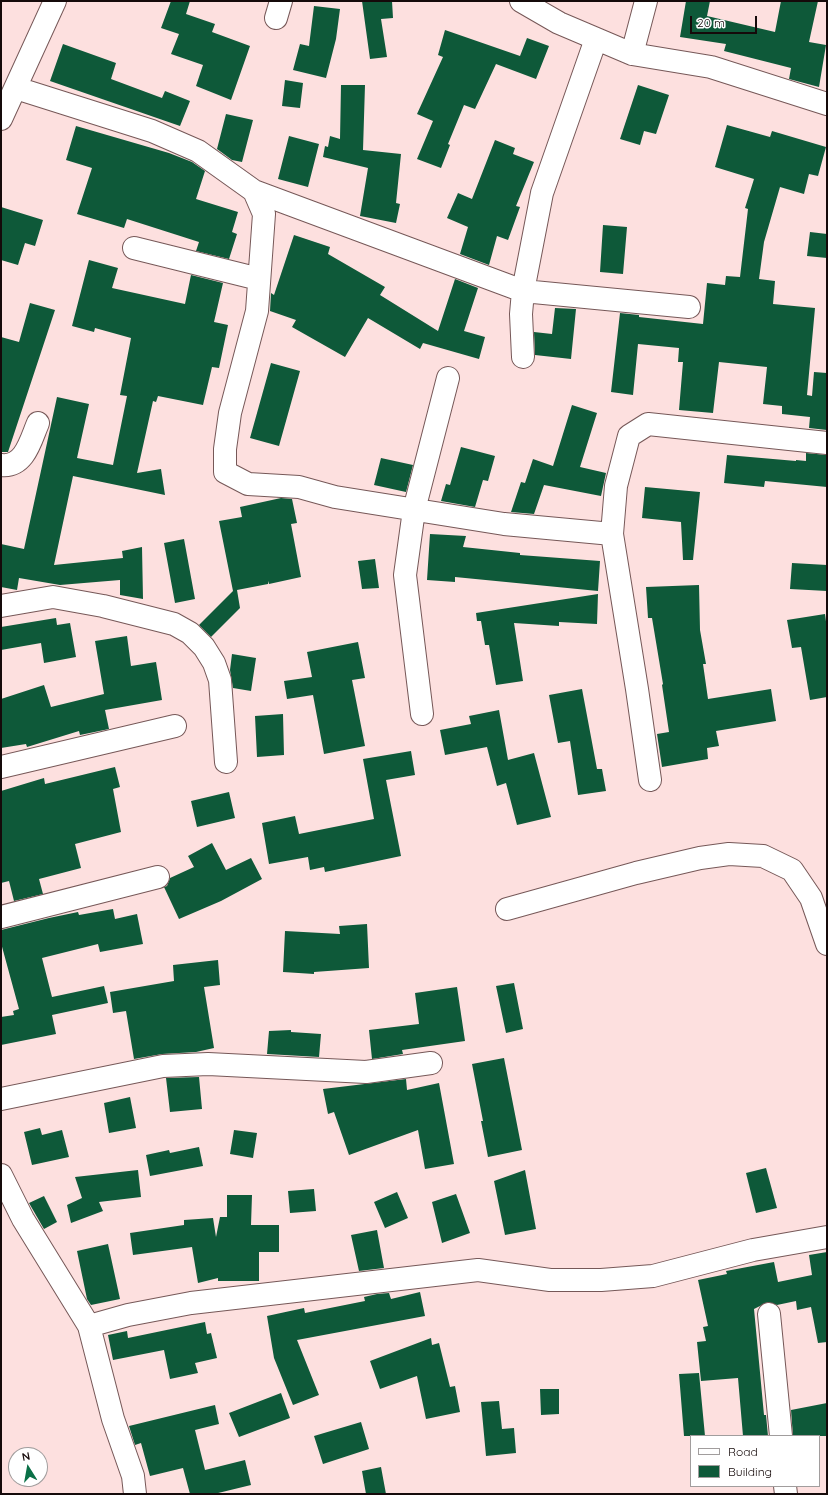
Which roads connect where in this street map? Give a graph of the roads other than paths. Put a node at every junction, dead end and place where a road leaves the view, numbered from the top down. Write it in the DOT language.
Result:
graph roads {
  1 [pos="55,1"];
  2 [pos="520,1"];
  3 [pos="646,1"];
  4 [pos="596,38"];
  5 [pos="632,54"];
  6 [pos="7,103"];
  7 [pos="827,104"];
  8 [pos="254,190"];
  9 [pos="134,248"];
  10 [pos="259,279"];
  11 [pos="523,291"];
  12 [pos="689,307"];
  13 [pos="523,357"];
  14 [pos="448,378"];
  15 [pos="38,422"];
  16 [pos="827,443"];
  17 [pos="1,464"];
  18 [pos="414,510"];
  19 [pos="612,534"];
  20 [pos="1,606"];
  21 [pos="422,714"];
  22 [pos="175,726"];
  23 [pos="226,762"];
  24 [pos="1,767"];
  25 [pos="650,780"];
  26 [pos="158,878"];
  27 [pos="507,909"];
  28 [pos="1,917"];
  29 [pos="827,944"];
  30 [pos="431,1063"];
  31 [pos="1,1099"];
  32 [pos="1,1175"];
  33 [pos="827,1237"];
  34 [pos="769,1314"];
  35 [pos="89,1326"];
  36 [pos="781,1435"];
  37 [pos="135,1494"];
  1 -- 6 [label="street"];
  2 -- 4 [label="street"];
  3 -- 5 [label="street"];
  4 -- 5 [label="street"];
  4 -- 11 [label="street"];
  5 -- 7 [label="street"];
  6 -- 8 [label="street"];
  8 -- 10 [label="street"];
  8 -- 11 [label="street"];
  9 -- 10 [label="street"];
  10 -- 18 [label="street"];
  11 -- 12 [label="street"];
  11 -- 13 [label="street"];
  14 -- 18 [label="street"];
  15 -- 17 [label="street"];
  16 -- 19 [label="street"];
  18 -- 19 [label="street"];
  18 -- 21 [label="street"];
  19 -- 25 [label="street"];
  20 -- 23 [label="street"];
  22 -- 24 [label="street"];
  26 -- 28 [label="street"];
  27 -- 29 [label="street"];
  30 -- 31 [label="street"];
  32 -- 35 [label="street"];
  33 -- 35 [label="street"];
  34 -- 36 [label="street"];
  35 -- 37 [label="street"];
}
